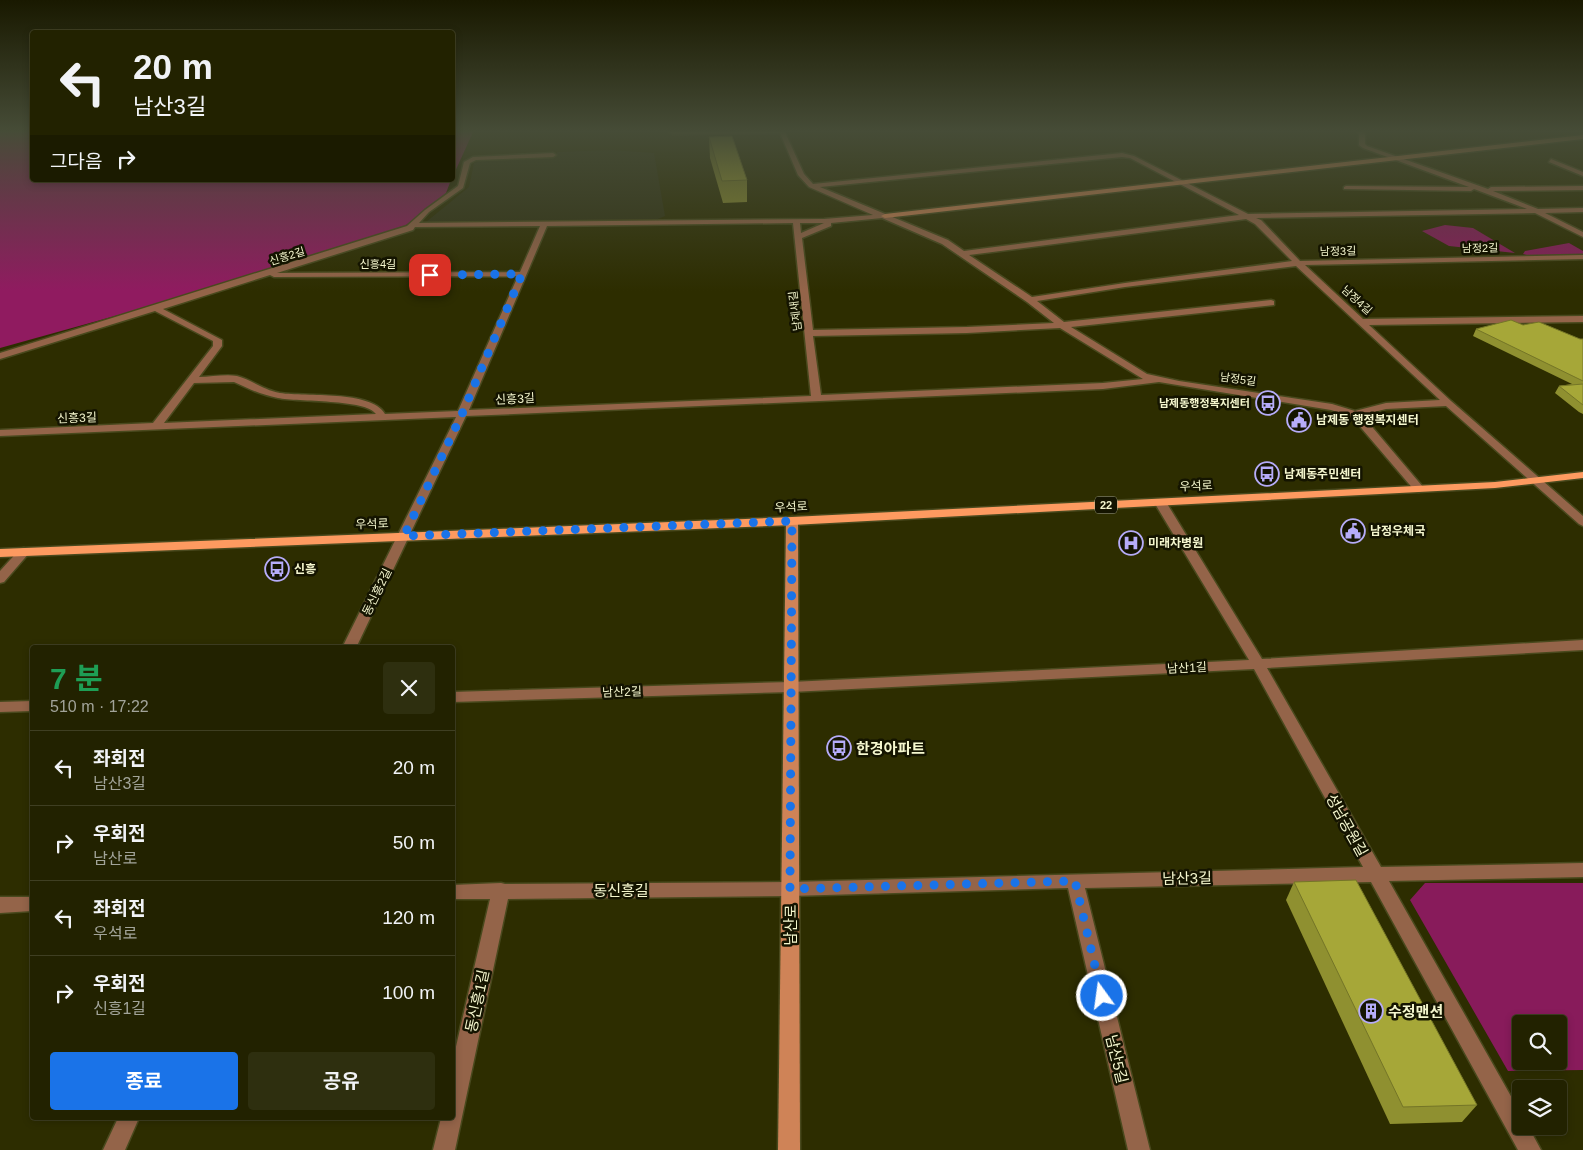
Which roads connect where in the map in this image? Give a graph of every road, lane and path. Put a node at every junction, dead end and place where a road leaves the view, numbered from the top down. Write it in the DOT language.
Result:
graph roads {
  1 [pos="462,184"];
  2 [pos="809,184"];
  3 [pos="844,184"];
  4 [pos="1168,184"];
  5 [pos="1186,184"];
  6 [pos="1468,184"];
  7 [pos="811,186"];
  8 [pos="1346,188"];
  9 [pos="1583,188"];
  10 [pos="1483,189"];
  11 [pos="1583,210"];
  12 [pos="1537,211"];
  13 [pos="885,216"];
  14 [pos="1249,216"];
  15 [pos="851,220"];
  16 [pos="796,221"];
  17 [pos="545,223"];
  18 [pos="414,225"];
  19 [pos="1583,235"];
  20 [pos="798,237"];
  21 [pos="961,254"];
  22 [pos="1583,257"];
  23 [pos="1378,261"];
  24 [pos="1298,263"];
  25 [pos="522,274"];
  26 [pos="264,275"];
  27 [pos="1030,300"];
  28 [pos="1271,303"];
  29 [pos="155,308"];
  30 [pos="1583,319"];
  31 [pos="1362,322"];
  32 [pos="1062,325"];
  33 [pos="809,333"];
  34 [pos="0,356"];
  35 [pos="192,380"];
  36 [pos="1156,380"];
  37 [pos="816,398"];
  38 [pos="1448,402"];
  39 [pos="462,414"];
  40 [pos="1355,414"];
  41 [pos="383,418"];
  42 [pos="156,427"];
  43 [pos="0,433"];
  44 [pos="1583,476"];
  45 [pos="1537,482"];
  46 [pos="1419,489"];
  47 [pos="1160,502"];
  48 [pos="792,521"];
  49 [pos="1583,522"];
  50 [pos="404,536"];
  51 [pos="24,552"];
  52 [pos="0,553"];
  53 [pos="0,579"];
  54 [pos="350,645"];
  55 [pos="1583,645"];
  56 [pos="1258,664"];
  57 [pos="791,687"];
  58 [pos="455,697"];
  59 [pos="30,706"];
  60 [pos="0,707"];
  61 [pos="1583,870"];
  62 [pos="1375,874"];
  63 [pos="1075,881"];
  64 [pos="790,889"];
  65 [pos="501,890"];
  66 [pos="455,892"];
  67 [pos="30,904"];
  68 [pos="0,905"];
  69 [pos="455,1097"];
  70 [pos="129,1120"];
  71 [pos="451,1120"];
  72 [pos="114,1150"];
  73 [pos="444,1150"];
  74 [pos="789,1150"];
  75 [pos="1139,1150"];
  76 [pos="1530,1150"];
  1 -- 18 [label="street, 신흥2길"];
  2 -- 7 [label="street"];
  3 -- 7 [label="street, 남정4길"];
  4 -- 13 [label="street"];
  5 -- 14 [label="street, 남정4길"];
  6 -- 10 [label="street"];
  7 -- 13 [label="street, 남정5길"];
  8 -- 10 [label="street"];
  9 -- 10 [label="street"];
  10 -- 12 [label="street"];
  11 -- 12 [label="street"];
  12 -- 14 [label="street, 남정4길"];
  12 -- 19 [label="street"];
  13 -- 15 [label="street"];
  13 -- 21 [label="street, 남정5길"];
  14 -- 21 [label="street"];
  14 -- 24 [label="street, 남정4길"];
  15 -- 16 [label="street"];
  15 -- 20 [label="street"];
  16 -- 17 [label="street"];
  16 -- 20 [label="street, 남제새길"];
  17 -- 18 [label="street"];
  17 -- 25 [label="street, 동신흥2길"];
  18 -- 26 [label="street, 신흥2길"];
  20 -- 33 [label="street, 남제새길"];
  21 -- 27 [label="street, 남정5길"];
  22 -- 23 [label="street, 남정2길"];
  23 -- 24 [label="street, 남정3길"];
  24 -- 27 [label="street"];
  24 -- 31 [label="street, 남정4길"];
  25 -- 26 [label="street, 신흥4길"];
  25 -- 39 [label="street, 동신흥2길"];
  26 -- 29 [label="street, 신흥2길"];
  27 -- 32 [label="street, 남정5길"];
  28 -- 32 [label="street"];
  29 -- 34 [label="street, 신흥2길"];
  29 -- 35 [label="street"];
  30 -- 31 [label="street"];
  31 -- 38 [label="street, 남정4길"];
  32 -- 33 [label="street"];
  32 -- 36 [label="street, 남정5길"];
  33 -- 37 [label="street, 남제새길"];
  35 -- 41 [label="street"];
  35 -- 42 [label="street"];
  36 -- 37 [label="street"];
  36 -- 40 [label="street, 남정5길"];
  37 -- 39 [label="street, 신흥3길"];
  38 -- 40 [label="street"];
  38 -- 45 [label="street, 남정4길"];
  39 -- 41 [label="street, 신흥3길"];
  39 -- 50 [label="street, 동신흥2길"];
  40 -- 46 [label="street"];
  41 -- 42 [label="street, 신흥3길"];
  42 -- 43 [label="street, 신흥3길"];
  44 -- 45 [label="main road, 우석로 / 22"];
  45 -- 46 [label="main road, 우석로 / 22"];
  45 -- 49 [label="street, 남정4길"];
  46 -- 47 [label="main road, 우석로 / 22"];
  47 -- 48 [label="main road, 우석로 / 22"];
  47 -- 56 [label="street, 성남공원길"];
  48 -- 50 [label="main road, 우석로 / 22"];
  48 -- 57 [label="street, 남산로"];
  50 -- 51 [label="main road, 우석로 / 22"];
  50 -- 54 [label="street, 동신흥2길"];
  51 -- 52 [label="main road, 우석로 / 22"];
  51 -- 53 [label="street"];
  55 -- 56 [label="street, 남산1길"];
  56 -- 57 [label="street, 남산1길"];
  56 -- 62 [label="street, 성남공원길"];
  57 -- 58 [label="street, 남산2길"];
  57 -- 64 [label="street, 남산로"];
  59 -- 60 [label="street"];
  61 -- 62 [label="street, 남산3길"];
  62 -- 63 [label="street, 남산3길"];
  62 -- 76 [label="street, 성남공원길"];
  63 -- 64 [label="street, 남산3길"];
  63 -- 75 [label="street, 남산5길"];
  64 -- 65 [label="street, 동신흥길"];
  64 -- 74 [label="street, 남산로"];
  65 -- 66 [label="street, 동신흥길"];
  65 -- 69 [label="street, 동신흥1길"];
  67 -- 68 [label="street"];
  70 -- 72 [label="street"];
  71 -- 73 [label="street"];
}
